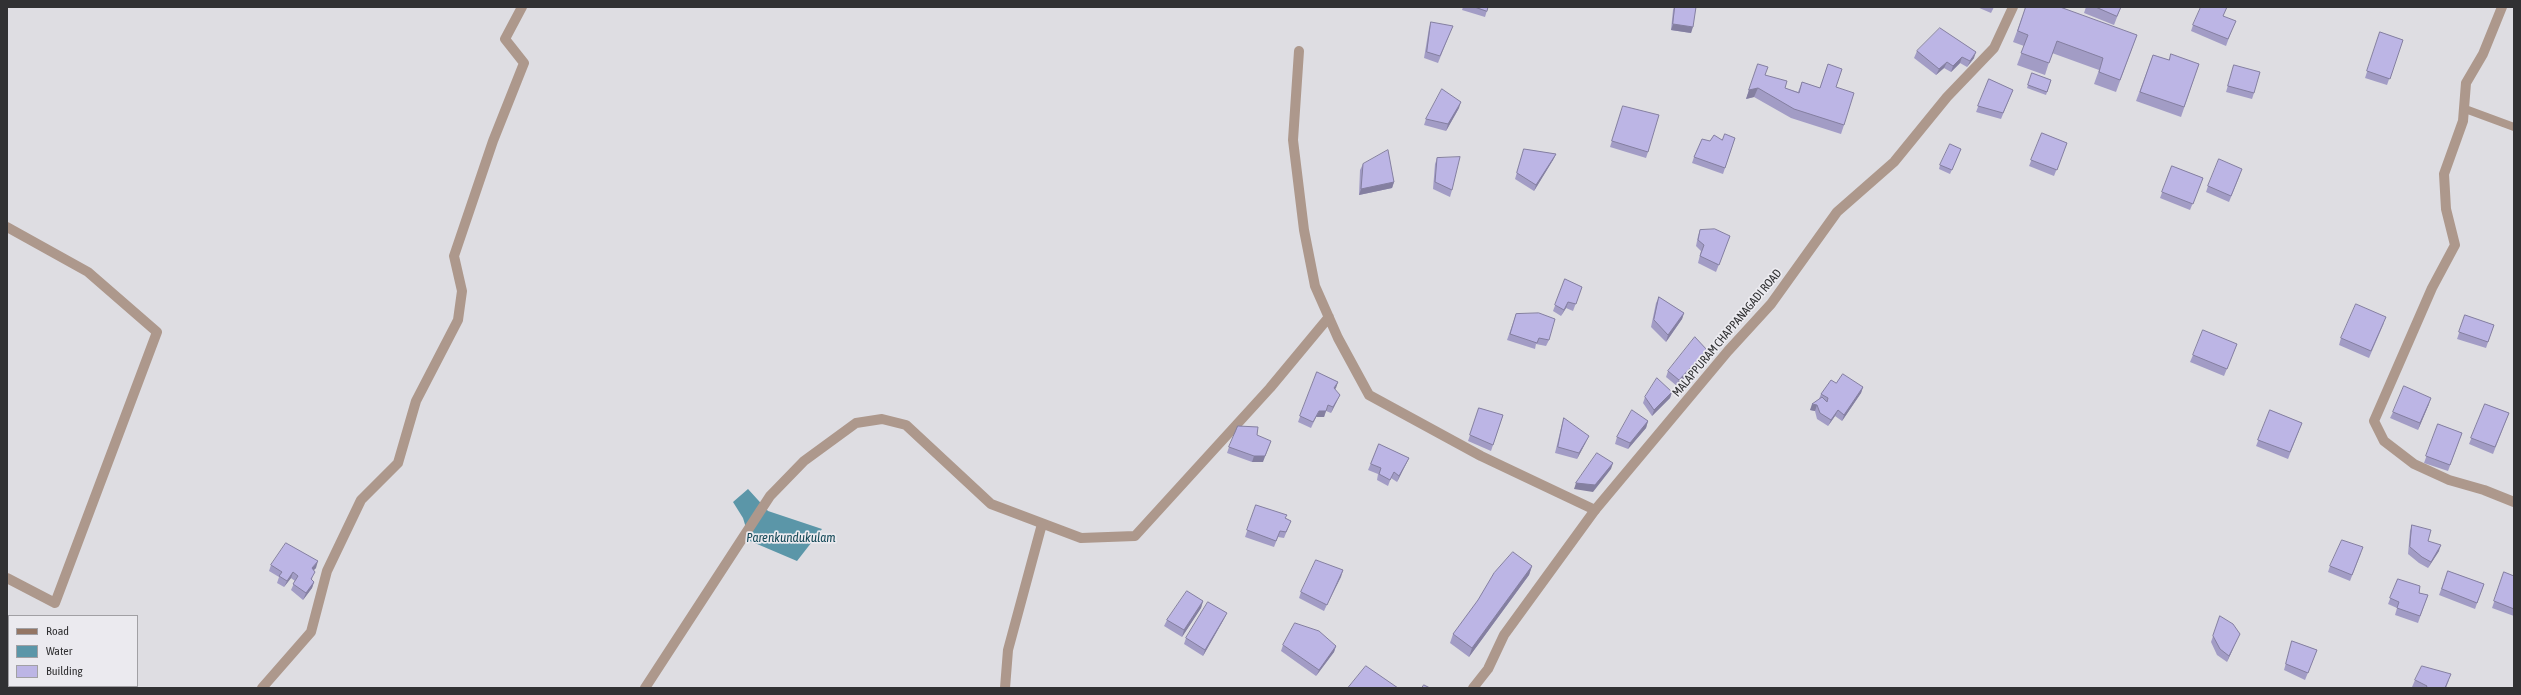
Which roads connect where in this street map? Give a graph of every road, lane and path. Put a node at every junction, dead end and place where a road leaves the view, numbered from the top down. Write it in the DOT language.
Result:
graph roads {
  1 [pos="522,7"];
  2 [pos="2013,7"];
  3 [pos="2502,7"];
  4 [pos="1299,51"];
  5 [pos="2464,111"];
  6 [pos="2514,127"];
  7 [pos="7,227"];
  8 [pos="1329,318"];
  9 [pos="2514,502"];
  10 [pos="1595,510"];
  11 [pos="1042,524"];
  12 [pos="7,578"];
  13 [pos="262,688"];
  14 [pos="645,688"];
  15 [pos="1005,688"];
  16 [pos="1472,688"];
  1 -- 13 [label="street"];
  2 -- 10 [label="street, MALAPPURAM CHAPPANAGADI ROAD"];
  3 -- 5 [label="street"];
  4 -- 8 [label="street"];
  5 -- 6 [label="lane"];
  5 -- 9 [label="street"];
  7 -- 12 [label="street"];
  8 -- 10 [label="street"];
  8 -- 11 [label="street"];
  10 -- 16 [label="street, MALAPPURAM CHAPPANAGADI ROAD"];
  11 -- 14 [label="street"];
  11 -- 15 [label="street"];
}
